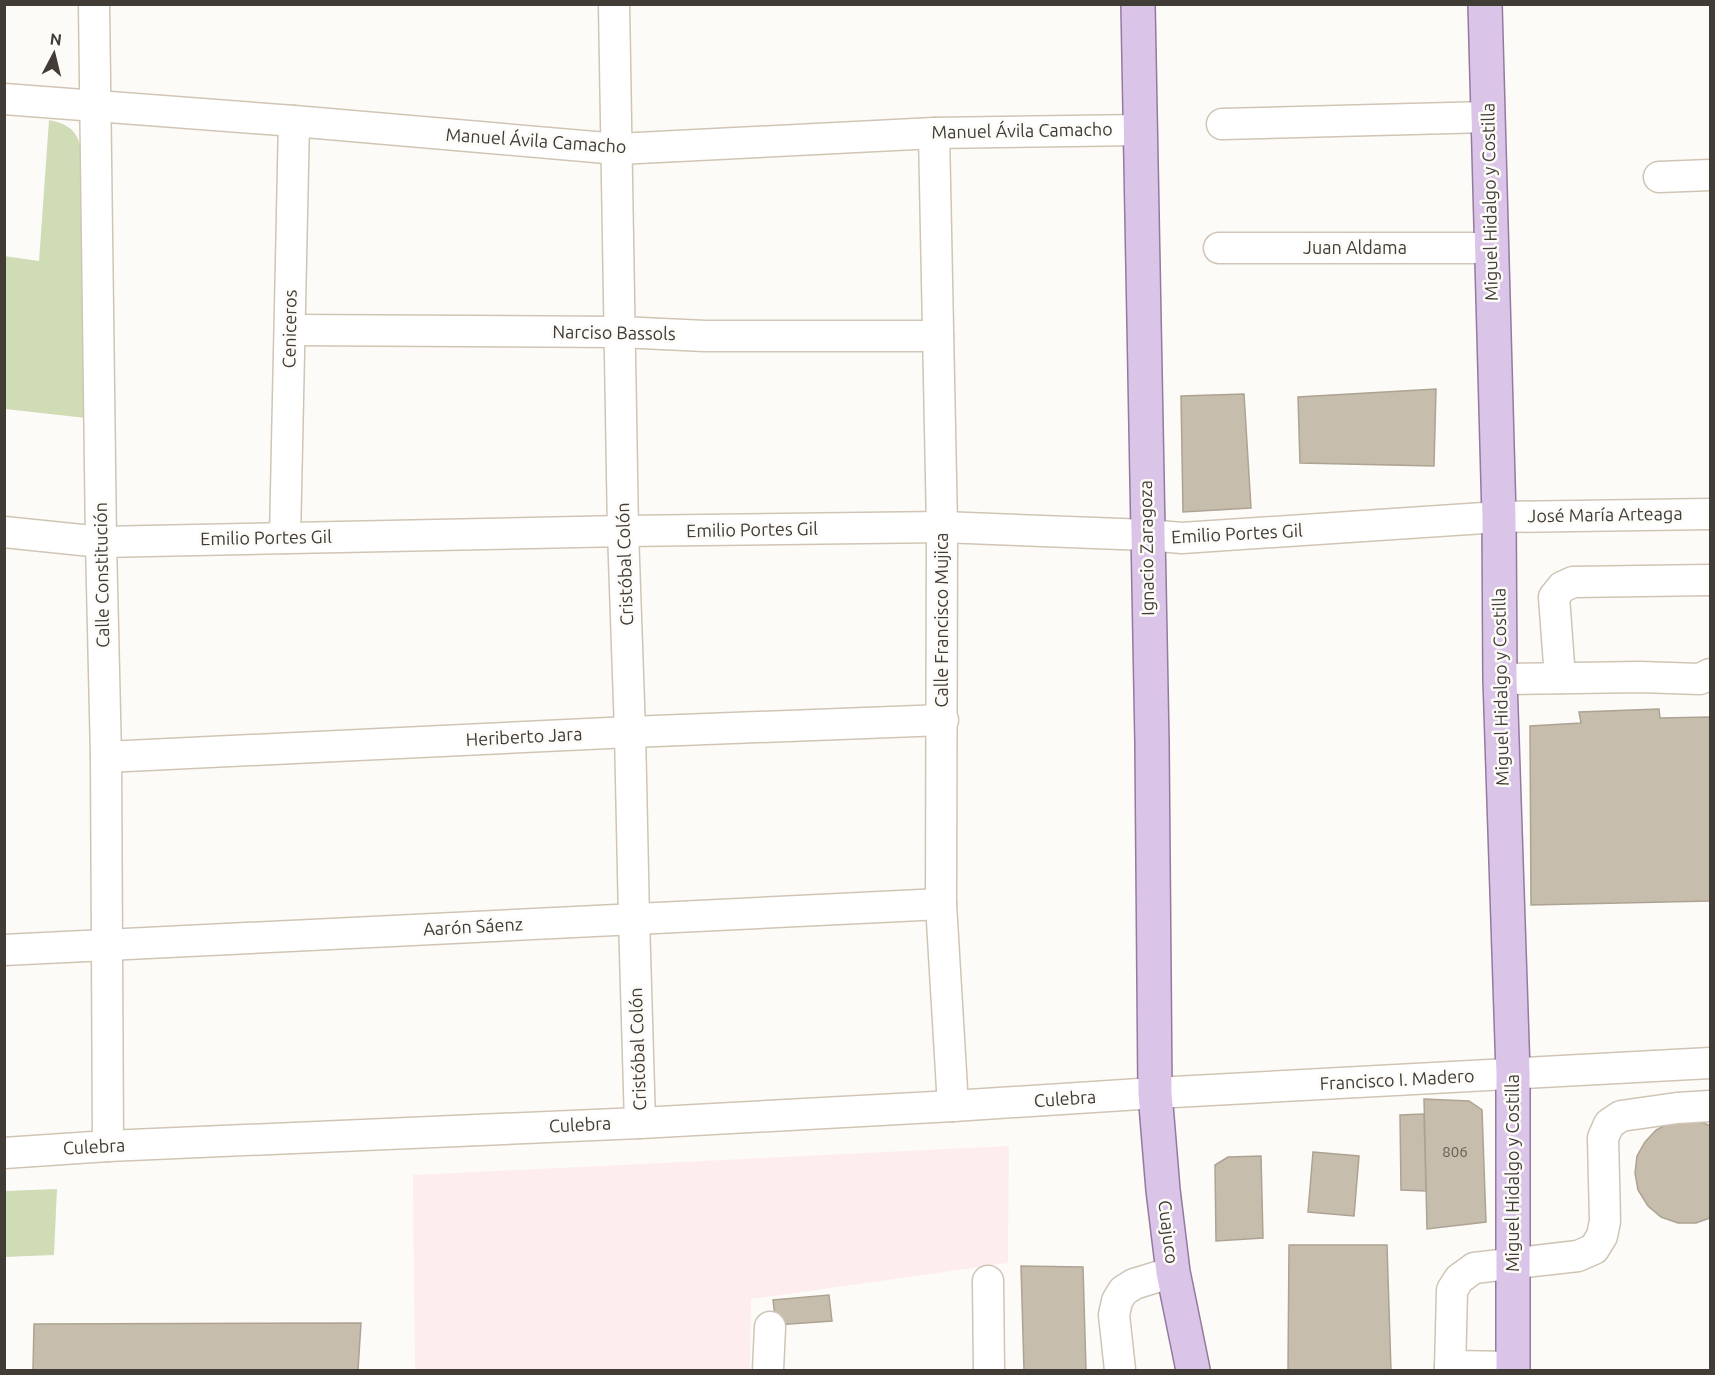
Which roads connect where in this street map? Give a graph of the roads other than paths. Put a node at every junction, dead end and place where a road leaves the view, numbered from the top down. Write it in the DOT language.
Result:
graph roads {
  1 [pos="94,4"];
  2 [pos="614,4"];
  3 [pos="1138,4"];
  4 [pos="1485,4"];
  5 [pos="4,99"];
  6 [pos="94,107"];
  7 [pos="1488,117"];
  8 [pos="294,121"];
  9 [pos="1222,124"];
  10 [pos="1141,130"];
  11 [pos="933,133"];
  12 [pos="618,149"];
  13 [pos="1710,175"];
  14 [pos="1659,177"];
  15 [pos="1219,248"];
  16 [pos="1491,248"];
  17 [pos="290,330"];
  18 [pos="620,332"];
  19 [pos="938,336"];
  20 [pos="1710,514"];
  21 [pos="1499,517"];
  22 [pos="942,527"];
  23 [pos="1710,528"];
  24 [pos="623,531"];
  25 [pos="4,532"];
  26 [pos="1147,535"];
  27 [pos="285,538"];
  28 [pos="101,542"];
  29 [pos="1710,580"];
  30 [pos="1710,674"];
  31 [pos="1560,678"];
  32 [pos="1500,679"];
  33 [pos="943,720"];
  34 [pos="630,732"];
  35 [pos="106,756"];
  36 [pos="941,904"];
  37 [pos="634,919"];
  38 [pos="107,945"];
  39 [pos="4,950"];
  40 [pos="1710,1063"];
  41 [pos="1513,1073"];
  42 [pos="1155,1092"];
  43 [pos="953,1106"];
  44 [pos="1710,1106"];
  45 [pos="640,1122"];
  46 [pos="108,1146"];
  47 [pos="4,1153"];
  48 [pos="1514,1262"];
  49 [pos="1173,1272"];
  50 [pos="988,1281"];
  51 [pos="770,1327"];
  52 [pos="1450,1368"];
  53 [pos="1514,1369"];
  54 [pos="768,1371"];
  55 [pos="989,1371"];
  56 [pos="1120,1371"];
  57 [pos="1193,1371"];
  1 -- 6 [label="street, Calle Constitución"];
  2 -- 12 [label="street, Cristóbal Colón"];
  3 -- 10 [label="main road, Ignacio Zaragoza"];
  4 -- 7 [label="main road, Miguel Hidalgo y Costilla"];
  5 -- 6 [label="street, Manuel Ávila Camacho"];
  6 -- 8 [label="street, Manuel Ávila Camacho"];
  6 -- 28 [label="street, Calle Constitución"];
  7 -- 9 [label="street"];
  7 -- 16 [label="main road, Miguel Hidalgo y Costilla"];
  8 -- 12 [label="street, Manuel Ávila Camacho"];
  8 -- 17 [label="street, Ceniceros"];
  10 -- 11 [label="street, Manuel Ávila Camacho"];
  10 -- 26 [label="main road, Ignacio Zaragoza"];
  11 -- 12 [label="street, Manuel Ávila Camacho"];
  11 -- 19 [label="street, Calle Francisco Mujica"];
  12 -- 18 [label="street, Cristóbal Colón"];
  13 -- 14 [label="street"];
  15 -- 16 [label="street, Juan Aldama"];
  16 -- 21 [label="main road, Miguel Hidalgo y Costilla"];
  17 -- 18 [label="street, Narciso Bassols"];
  17 -- 27 [label="street, Ceniceros"];
  18 -- 19 [label="street, Narciso Bassols"];
  18 -- 24 [label="street, Cristóbal Colón"];
  19 -- 22 [label="street, Calle Francisco Mujica"];
  20 -- 21 [label="street, José María Arteaga"];
  20 -- 23 [label="street"];
  21 -- 26 [label="street, Emilio Portes Gil"];
  21 -- 32 [label="main road, Miguel Hidalgo y Costilla"];
  22 -- 24 [label="street, Emilio Portes Gil"];
  22 -- 26 [label="street, Emilio Portes Gil"];
  22 -- 33 [label="street, Calle Francisco Mujica"];
  24 -- 27 [label="street, Emilio Portes Gil"];
  24 -- 34 [label="street, Cristóbal Colón"];
  25 -- 28 [label="street, Emilio Portes Gil"];
  26 -- 42 [label="main road, Ignacio Zaragoza"];
  27 -- 28 [label="street, Emilio Portes Gil"];
  28 -- 35 [label="street, Calle Constitución"];
  29 -- 31 [label="street"];
  30 -- 31 [label="street"];
  31 -- 32 [label="street"];
  32 -- 41 [label="main road, Miguel Hidalgo y Costilla"];
  33 -- 34 [label="street, Heriberto Jara"];
  33 -- 36 [label="street, Calle Francisco Mujica"];
  34 -- 35 [label="street, Heriberto Jara"];
  34 -- 37 [label="street, Cristóbal Colón"];
  35 -- 38 [label="street, Calle Constitución"];
  36 -- 37 [label="street, Aarón Sáenz"];
  36 -- 43 [label="street, Calle Francisco Mujica"];
  37 -- 38 [label="street, Aarón Sáenz"];
  37 -- 45 [label="street, Cristóbal Colón"];
  38 -- 39 [label="street, Aarón Sáenz"];
  38 -- 46 [label="street, Calle Constitución"];
  40 -- 41 [label="street, Francisco I. Madero"];
  41 -- 42 [label="street, Francisco I. Madero"];
  41 -- 48 [label="main road, Miguel Hidalgo y Costilla"];
  42 -- 43 [label="street, Culebra"];
  42 -- 49 [label="main road, Cuajuco"];
  43 -- 45 [label="street, Culebra"];
  44 -- 48 [label="street"];
  45 -- 46 [label="street, Culebra"];
  46 -- 47 [label="street, Culebra"];
  48 -- 52 [label="street"];
  48 -- 53 [label="main road, Miguel Hidalgo y Costilla"];
  49 -- 56 [label="street"];
  49 -- 57 [label="main road, Cuajuco"];
  50 -- 55 [label="street"];
  51 -- 54 [label="street"];
  52 -- 53 [label="street"];
}
